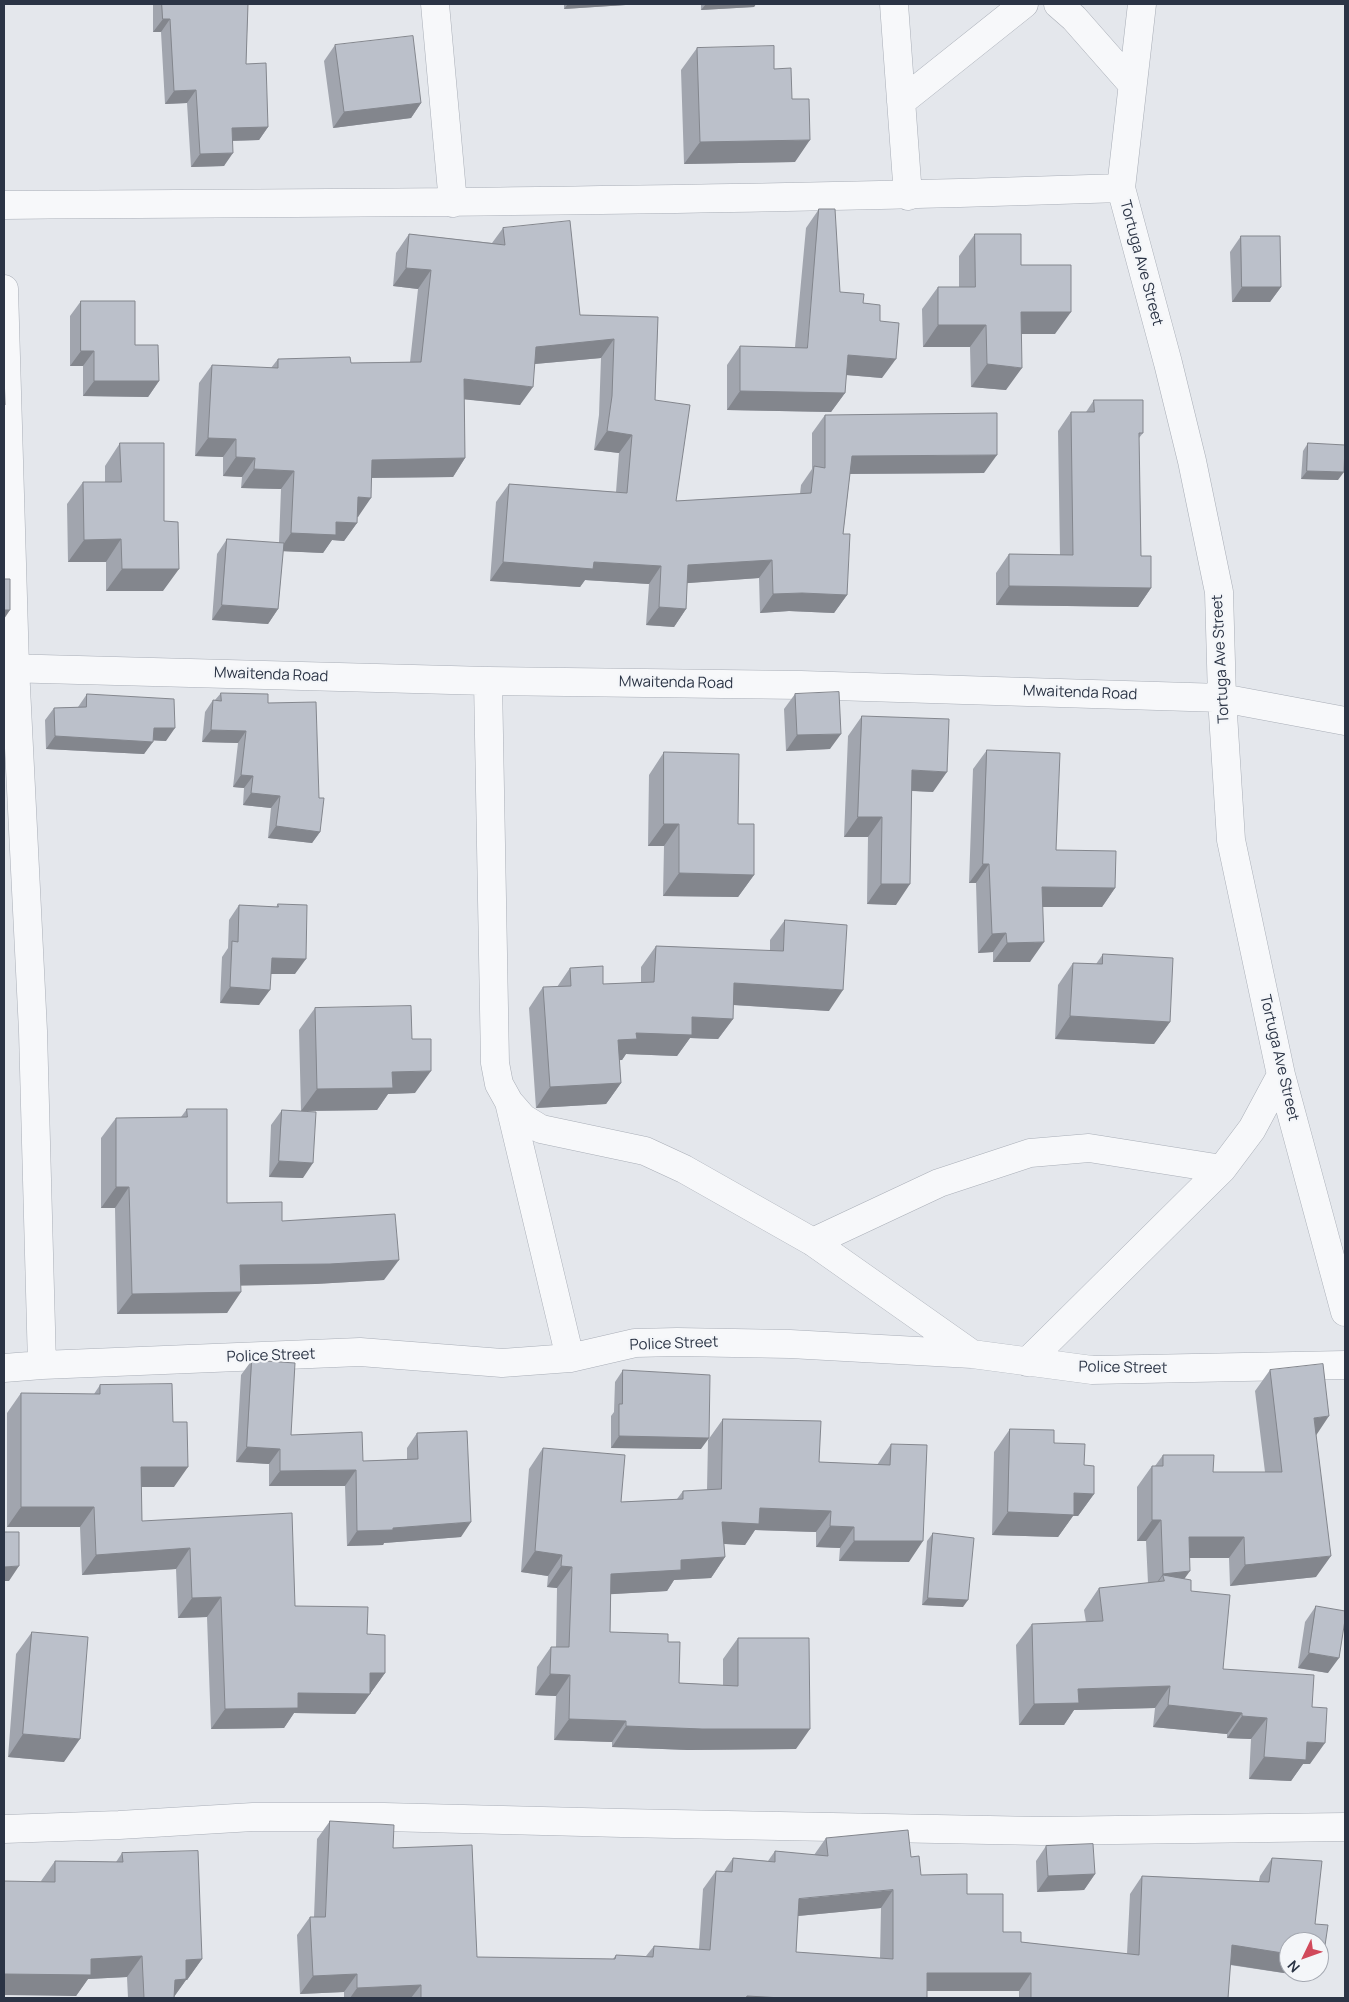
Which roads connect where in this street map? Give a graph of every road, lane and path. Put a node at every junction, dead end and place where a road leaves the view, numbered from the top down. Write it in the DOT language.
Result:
graph roads {
  1 [pos="434,4"];
  2 [pos="894,4"];
  3 [pos="1024,4"];
  4 [pos="1058,4"];
  5 [pos="1142,4"];
  6 [pos="1132,84"];
  7 [pos="901,102"];
  8 [pos="1121,188"];
  9 [pos="908,196"];
  10 [pos="453,203"];
  11 [pos="4,205"];
  12 [pos="4,289"];
  13 [pos="9,668"];
  14 [pos="488,681"];
  15 [pos="1222,698"];
  16 [pos="1345,721"];
  17 [pos="1280,1075"];
  18 [pos="509,1102"];
  19 [pos="1222,1169"];
  20 [pos="813,1242"];
  21 [pos="1345,1312"];
  22 [pos="972,1354"];
  23 [pos="570,1358"];
  24 [pos="1027,1362"];
  25 [pos="42,1365"];
  26 [pos="1345,1365"];
  27 [pos="4,1368"];
  28 [pos="1345,1827"];
  29 [pos="4,1829"];
  1 -- 10 [label="street"];
  2 -- 7 [label="street"];
  3 -- 7 [label="street"];
  4 -- 6 [label="street"];
  5 -- 6 [label="street, Tortuga Ave Street"];
  6 -- 8 [label="street, Tortuga Ave Street"];
  7 -- 9 [label="street"];
  8 -- 9 [label="street"];
  8 -- 15 [label="street, Tortuga Ave Street"];
  9 -- 10 [label="street"];
  10 -- 11 [label="street"];
  12 -- 13 [label="street"];
  13 -- 14 [label="street, Mwaitenda Road"];
  13 -- 25 [label="street"];
  14 -- 15 [label="street, Mwaitenda Road"];
  14 -- 18 [label="street"];
  15 -- 16 [label="street, Mwaitenda Road"];
  15 -- 17 [label="street, Tortuga Ave Street"];
  17 -- 19 [label="street"];
  17 -- 21 [label="street, Tortuga Ave Street"];
  18 -- 20 [label="street"];
  18 -- 23 [label="street"];
  19 -- 20 [label="street"];
  19 -- 24 [label="street"];
  20 -- 22 [label="street"];
  22 -- 23 [label="street, Police Street"];
  22 -- 24 [label="street, Police Street"];
  23 -- 25 [label="street, Police Street"];
  24 -- 26 [label="street, Police Street"];
  25 -- 27 [label="street, Police Street"];
  28 -- 29 [label="street"];
}
